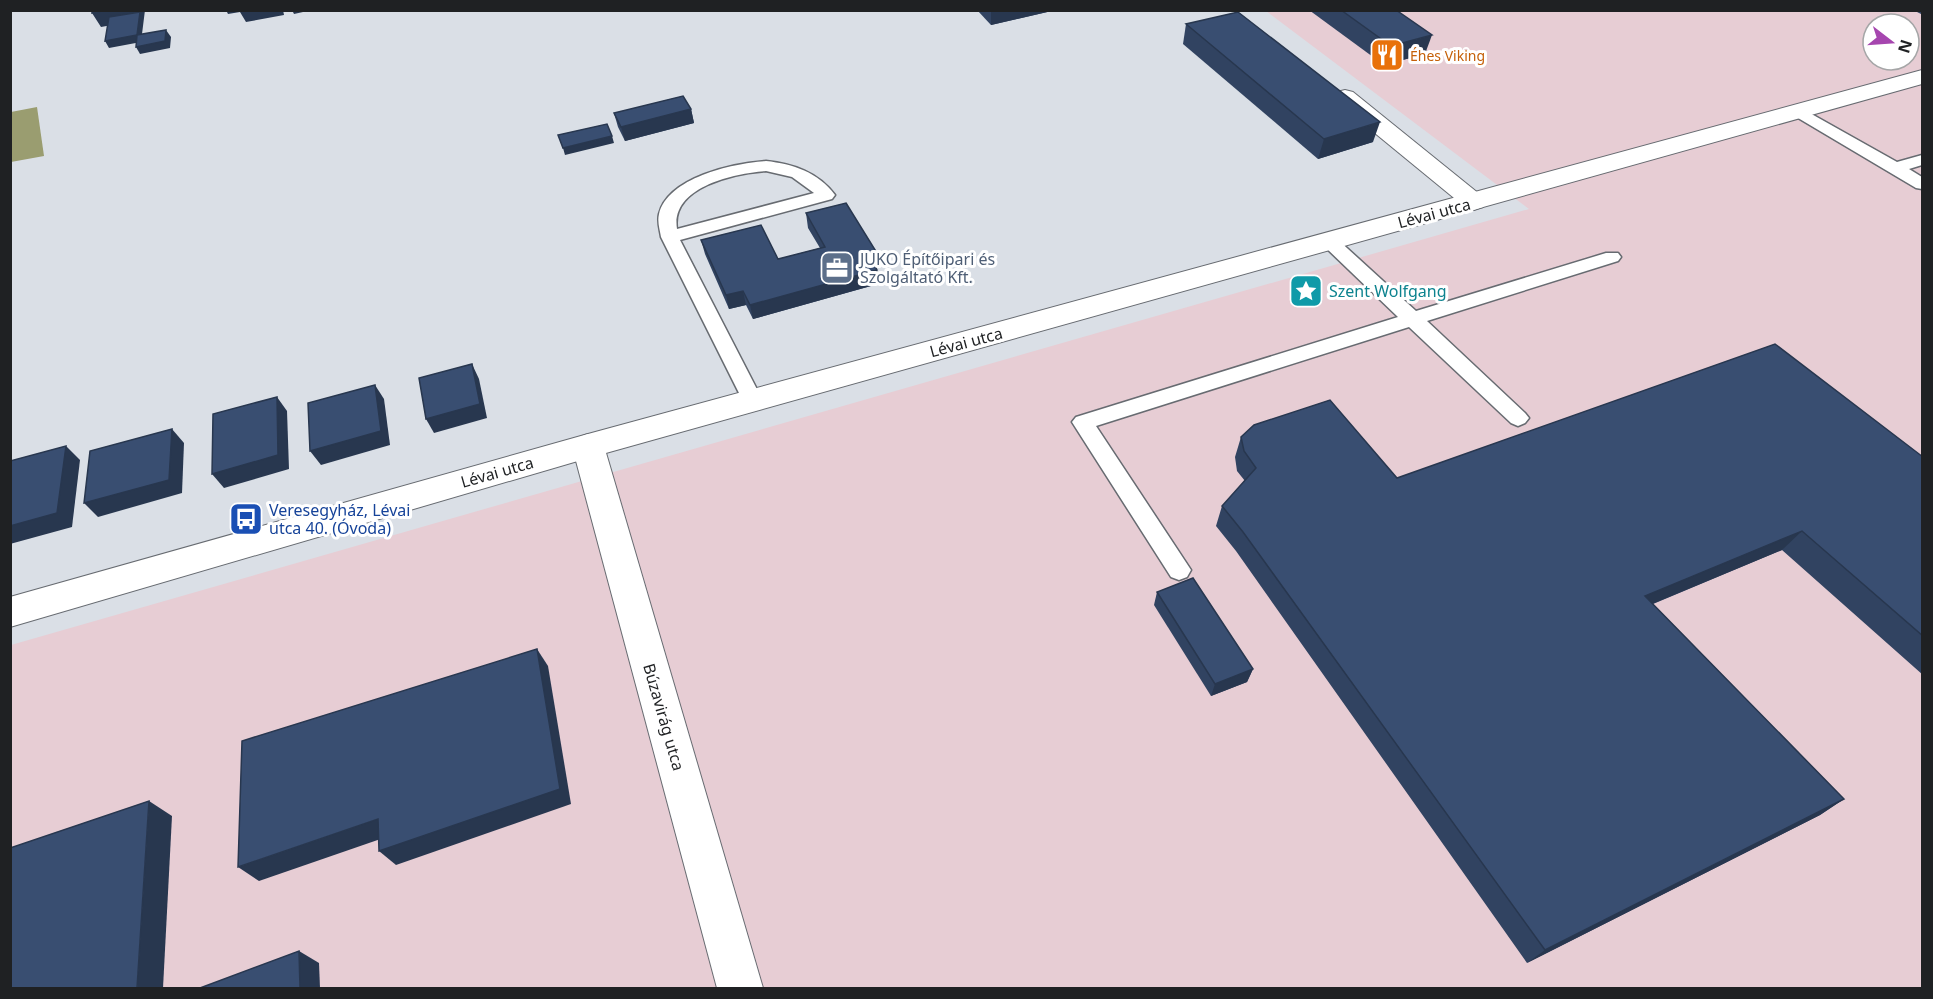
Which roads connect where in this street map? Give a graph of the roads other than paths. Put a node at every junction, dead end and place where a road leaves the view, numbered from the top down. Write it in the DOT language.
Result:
graph roads {
  1 [pos="1923,77"];
  2 [pos="1326,82"];
  3 [pos="1799,112"];
  4 [pos="1923,160"];
  5 [pos="1894,168"];
  6 [pos="1923,184"];
  7 [pos="1474,202"];
  8 [pos="670,237"];
  9 [pos="1330,242"];
  10 [pos="1612,257"];
  11 [pos="1413,319"];
  12 [pos="753,401"];
  13 [pos="1518,418"];
  14 [pos="588,446"];
  15 [pos="1179,570"];
  16 [pos="10,612"];
  17 [pos="740,988"];
  1 -- 3 [label="street, Lévai utca"];
  2 -- 7 [label="street"];
  3 -- 5 [label="lane"];
  3 -- 7 [label="street, Lévai utca"];
  4 -- 5 [label="lane"];
  5 -- 6 [label="lane"];
  7 -- 9 [label="street, Lévai utca"];
  8 -- 8 [label="lane"];
  8 -- 12 [label="lane"];
  9 -- 11 [label="lane"];
  9 -- 12 [label="street, Lévai utca"];
  10 -- 11 [label="lane"];
  11 -- 13 [label="lane"];
  11 -- 15 [label="lane"];
  12 -- 14 [label="street, Lévai utca"];
  14 -- 16 [label="street, Lévai utca"];
  14 -- 17 [label="street, Búzavirág utca"];
}
